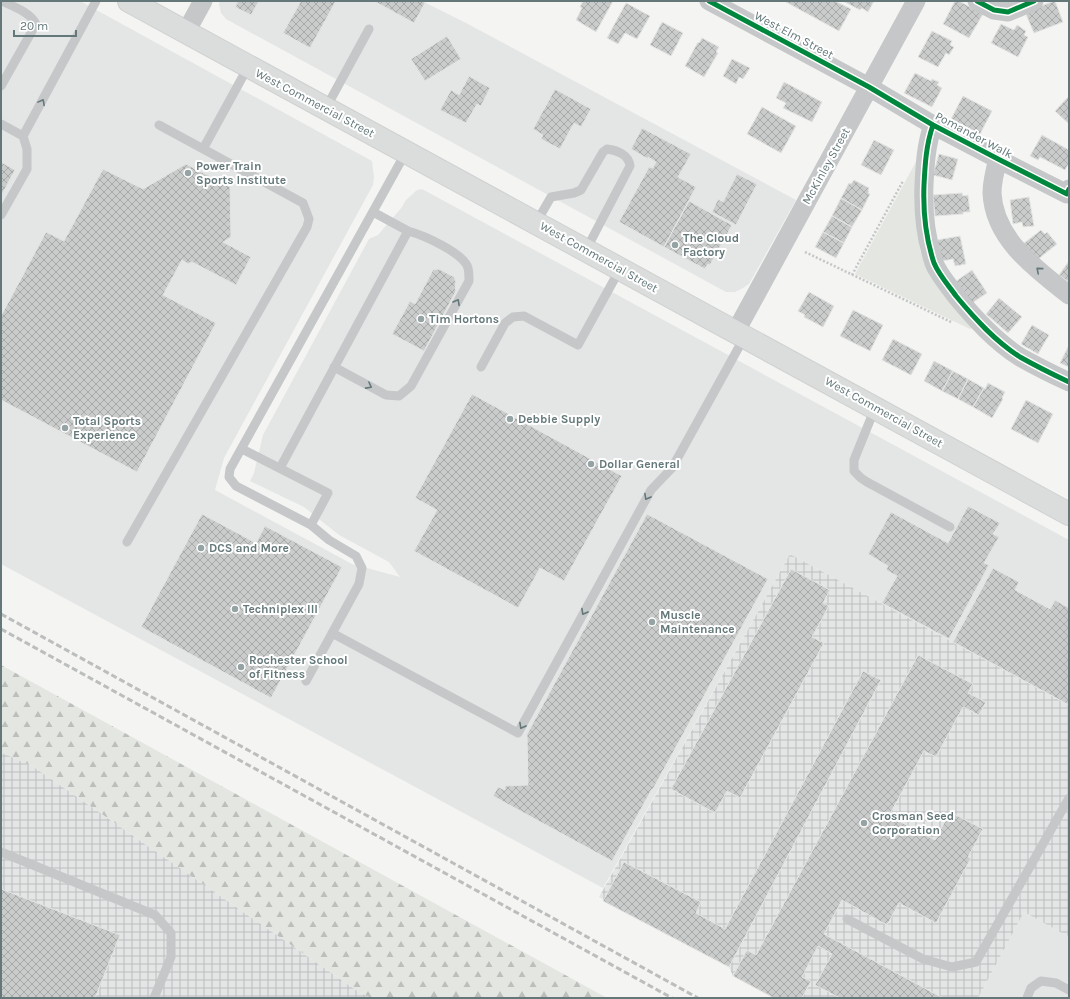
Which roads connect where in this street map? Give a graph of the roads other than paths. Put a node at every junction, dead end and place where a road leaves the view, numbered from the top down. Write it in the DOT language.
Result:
graph roads {
  1 [pos="2,1"];
  2 [pos="96,1"];
  3 [pos="129,1"];
  4 [pos="203,1"];
  5 [pos="709,1"];
  6 [pos="916,1"];
  7 [pos="977,1"];
  8 [pos="1034,1"];
  9 [pos="369,29"];
  10 [pos="186,32"];
  11 [pos="248,67"];
  12 [pos="1,86"];
  13 [pos="868,87"];
  14 [pos="326,108"];
  15 [pos="1,124"];
  16 [pos="159,125"];
  17 [pos="933,125"];
  18 [pos="23,136"];
  19 [pos="203,149"];
  20 [pos="406,152"];
  21 [pos="998,159"];
  22 [pos="1068,193"];
  23 [pos="373,212"];
  24 [pos="1,215"];
  25 [pos="536,223"];
  26 [pos="408,231"];
  27 [pos="586,250"];
  28 [pos="620,269"];
  29 [pos="1069,295"];
  30 [pos="740,334"];
  31 [pos="480,366"];
  32 [pos="334,367"];
  33 [pos="1069,382"];
  34 [pos="875,408"];
  35 [pos="242,449"];
  36 [pos="280,468"];
  37 [pos="1069,514"];
  38 [pos="311,525"];
  39 [pos="950,527"];
  40 [pos="127,542"];
  41 [pos="332,634"];
  42 [pos="306,681"];
  43 [pos="1069,798"];
  44 [pos="1,852"];
  45 [pos="847,920"];
  46 [pos="1069,990"];
  47 [pos="154,998"];
  48 [pos="1027,998"];
  1 -- 12 [label="lane"];
  18 -- 2 [label="lane, one-way"];
  3 -- 10 [label="main road, West Commercial Street"];
  4 -- 10 [label="street"];
  5 -- 13 [label="street, West Elm Street"];
  6 -- 13 [label="street, McKinley Street"];
  7 -- 8 [label="street"];
  9 -- 14 [label="lane"];
  10 -- 11 [label="main road, West Commercial Street"];
  11 -- 14 [label="main road, West Commercial Street"];
  11 -- 19 [label="lane"];
  13 -- 17 [label="street, Pomander Walk"];
  13 -- 30 [label="street, McKinley Street"];
  14 -- 20 [label="main road, West Commercial Street"];
  15 -- 18 [label="lane"];
  16 -- 19 [label="lane"];
  17 -- 21 [label="street, Pomander Walk"];
  17 -- 33 [label="street"];
  18 -- 24 [label="lane"];
  19 -- 40 [label="lane"];
  20 -- 23 [label="lane"];
  20 -- 25 [label="main road, West Commercial Street"];
  21 -- 22 [label="street, Pomander Walk"];
  29 -- 21 [label="street, one-way"];
  23 -- 26 [label="lane"];
  23 -- 35 [label="lane"];
  25 -- 27 [label="main road, West Commercial Street"];
  25 -- 27 [label="lane"];
  26 -- 32 [label="lane"];
  32 -- 26 [label="lane, one-way"];
  27 -- 28 [label="main road, West Commercial Street"];
  28 -- 30 [label="main road, West Commercial Street"];
  28 -- 31 [label="lane"];
  30 -- 34 [label="main road, West Commercial Street"];
  30 -- 41 [label="lane, one-way"];
  32 -- 36 [label="lane"];
  34 -- 37 [label="main road, West Commercial Street"];
  34 -- 39 [label="lane"];
  35 -- 36 [label="lane"];
  35 -- 38 [label="lane"];
  36 -- 38 [label="lane"];
  38 -- 41 [label="lane"];
  41 -- 42 [label="lane"];
  43 -- 45 [label="lane"];
  44 -- 47 [label="lane"];
  46 -- 48 [label="lane"];
}
